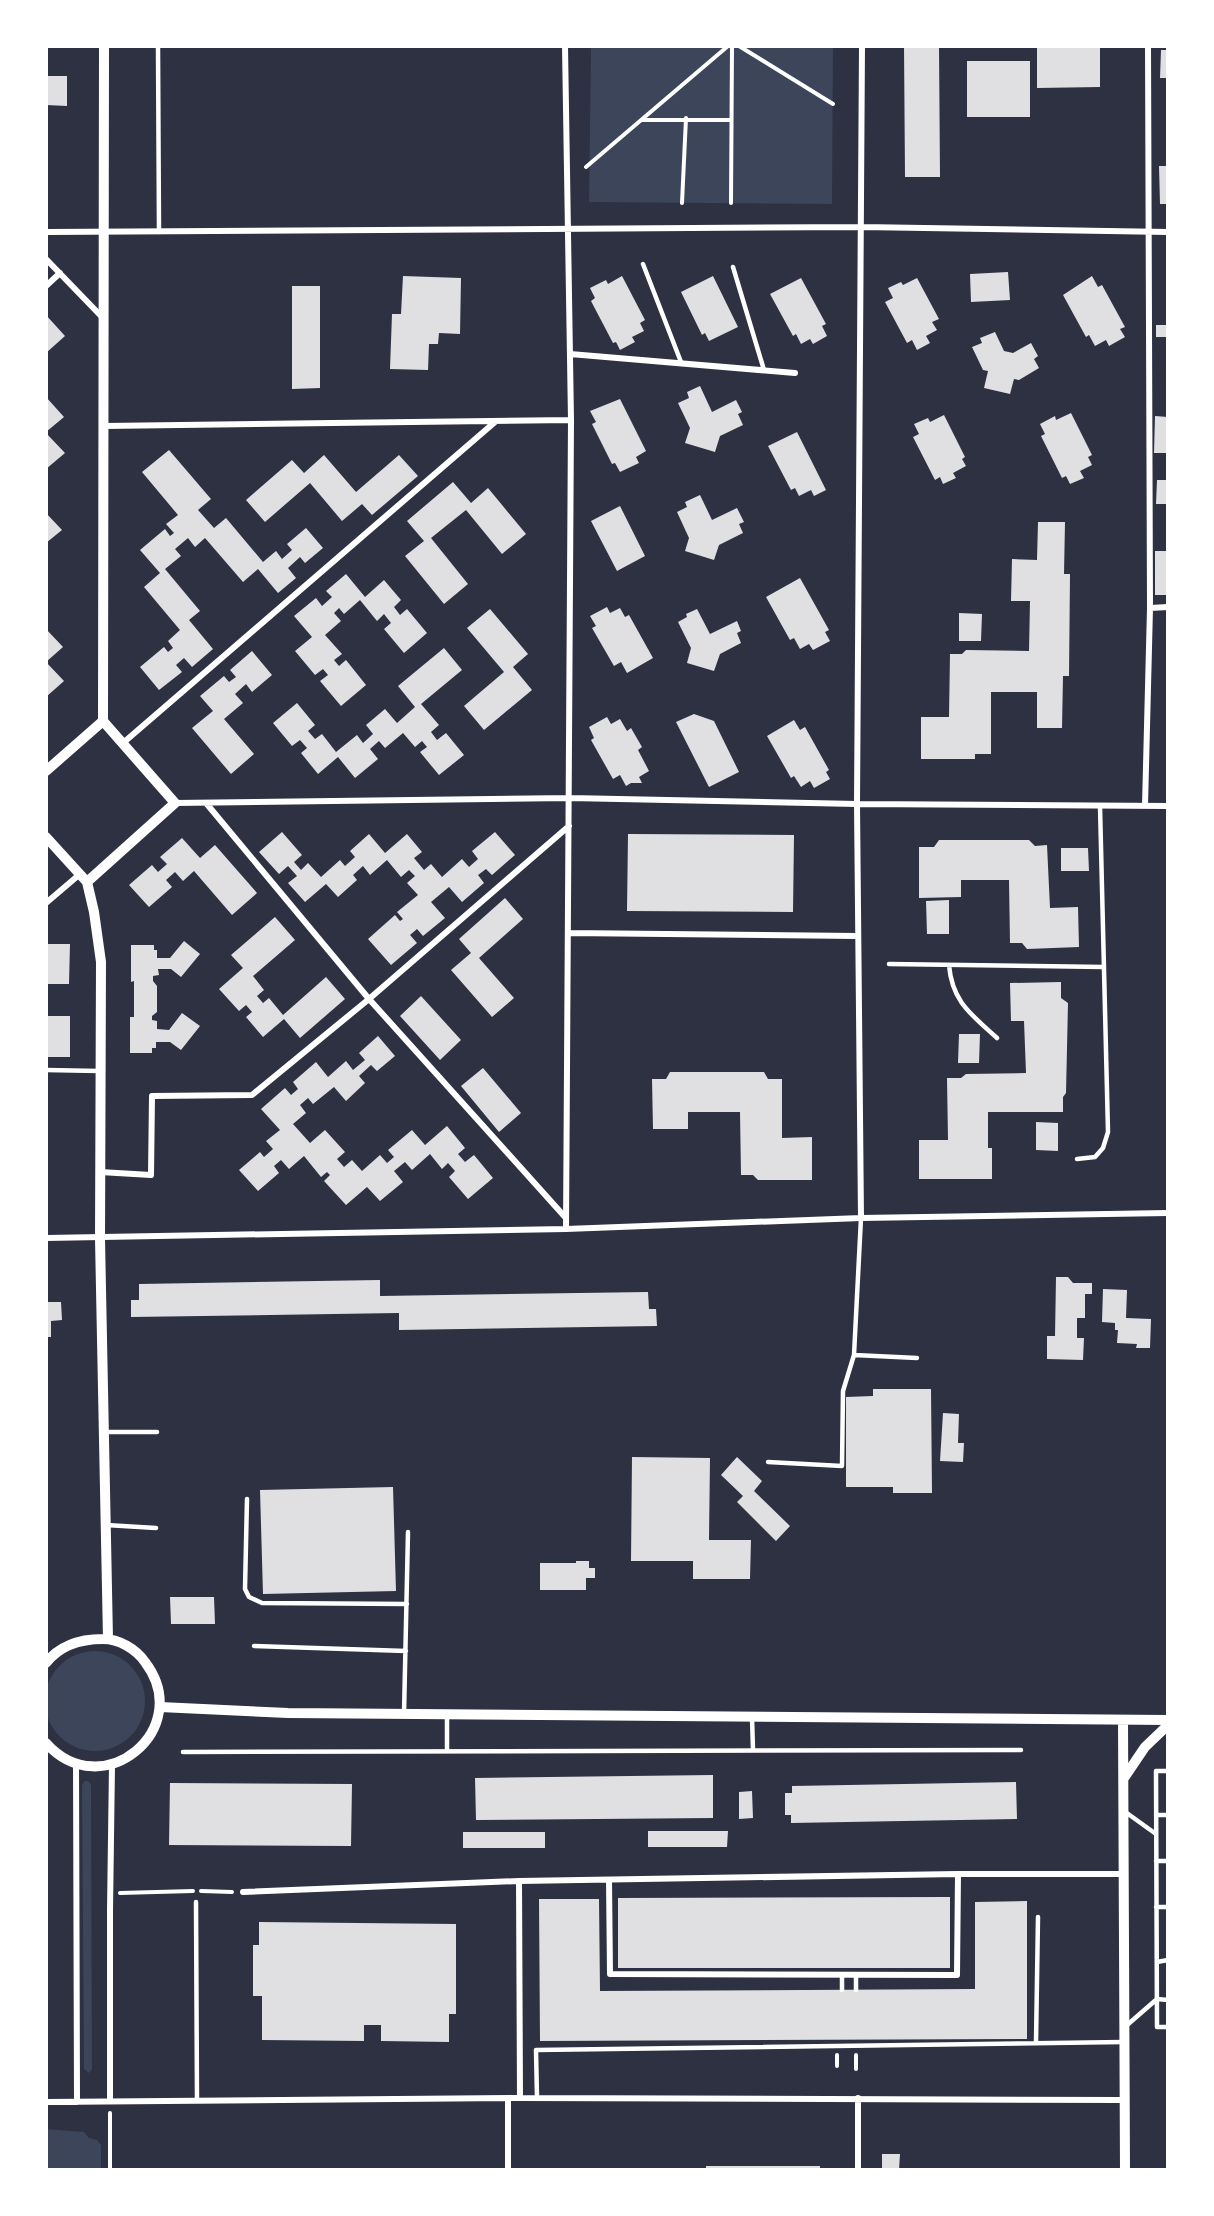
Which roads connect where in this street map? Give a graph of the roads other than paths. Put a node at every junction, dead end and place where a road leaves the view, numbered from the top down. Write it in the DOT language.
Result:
graph roads {
  1 [pos="104,46"];
  2 [pos="158,46"];
  3 [pos="566,46"];
  4 [pos="862,46"];
  5 [pos="1148,46"];
  6 [pos="862,227"];
  7 [pos="568,228"];
  8 [pos="46,232"];
  9 [pos="104,232"];
  10 [pos="159,232"];
  11 [pos="1149,232"];
  12 [pos="1167,232"];
  13 [pos="46,260"];
  14 [pos="643,264"];
  15 [pos="733,267"];
  16 [pos="60,273"];
  17 [pos="46,286"];
  18 [pos="104,319"];
  19 [pos="570,354"];
  20 [pos="681,362"];
  21 [pos="764,370"];
  22 [pos="795,373"];
  23 [pos="571,420"];
  24 [pos="495,422"];
  25 [pos="104,426"];
  26 [pos="1167,607"];
  27 [pos="1150,608"];
  28 [pos="103,721"];
  29 [pos="123,743"];
  30 [pos="46,771"];
  31 [pos="570,798"];
  32 [pos="175,803"];
  33 [pos="206,803"];
  34 [pos="857,804"];
  35 [pos="1100,806"];
  36 [pos="1145,806"];
  37 [pos="1167,806"];
  38 [pos="570,826"];
  39 [pos="46,837"];
  40 [pos="83,878"];
  41 [pos="46,903"];
  42 [pos="568,933"];
  43 [pos="857,936"];
  44 [pos="890,964"];
  45 [pos="949,965"];
  46 [pos="1104,967"];
  47 [pos="369,999"];
  48 [pos="997,1038"];
  49 [pos="46,1070"];
  50 [pos="102,1071"];
  51 [pos="1077,1159"];
  52 [pos="100,1172"];
  53 [pos="1167,1213"];
  54 [pos="565,1216"];
  55 [pos="861,1218"];
  56 [pos="566,1229"];
  57 [pos="46,1238"];
  58 [pos="100,1239"];
  59 [pos="854,1355"];
  60 [pos="917,1358"];
  61 [pos="104,1432"];
  62 [pos="157,1432"];
  63 [pos="768,1462"];
  64 [pos="247,1499"];
  65 [pos="106,1525"];
  66 [pos="156,1528"];
  67 [pos="408,1532"];
  68 [pos="407,1604"];
  69 [pos="108,1639"];
  70 [pos="254,1646"];
  71 [pos="406,1652"];
  72 [pos="46,1663"];
  73 [pos="160,1707"];
  74 [pos="404,1714"];
  75 [pos="447,1714"];
  76 [pos="752,1717"];
  77 [pos="1123,1720"];
  78 [pos="1167,1720"];
  79 [pos="1167,1725"];
  80 [pos="46,1743"];
  81 [pos="753,1750"];
  82 [pos="1021,1750"];
  83 [pos="447,1751"];
  84 [pos="183,1752"];
  85 [pos="76,1763"];
  86 [pos="112,1764"];
  87 [pos="1167,1771"];
  88 [pos="1124,1778"];
  89 [pos="1124,1810"];
  90 [pos="1156,1815"];
  91 [pos="1167,1815"];
  92 [pos="1156,1834"];
  93 [pos="1156,1861"];
  94 [pos="1167,1861"];
  95 [pos="958,1874"];
  96 [pos="1125,1874"];
  97 [pos="609,1880"];
  98 [pos="519,1881"];
  99 [pos="243,1892"];
  100 [pos="196,1902"];
  101 [pos="1156,1907"];
  102 [pos="1167,1907"];
  103 [pos="1038,1917"];
  104 [pos="1167,1960"];
  105 [pos="1157,1962"];
  106 [pos="842,1975"];
  107 [pos="856,1975"];
  108 [pos="842,1990"];
  109 [pos="856,1990"];
  110 [pos="1157,1999"];
  111 [pos="1167,2000"];
  112 [pos="1124,2026"];
  113 [pos="1167,2027"];
  114 [pos="1125,2042"];
  115 [pos="1036,2043"];
  116 [pos="508,2098"];
  117 [pos="520,2098"];
  118 [pos="537,2098"];
  119 [pos="858,2098"];
  120 [pos="197,2100"];
  121 [pos="1124,2100"];
  122 [pos="110,2101"];
  123 [pos="46,2102"];
  124 [pos="78,2102"];
  125 [pos="508,2169"];
  126 [pos="858,2169"];
  127 [pos="1125,2169"];
  1 -- 9 [label="street"];
  2 -- 10 [label="lane"];
  3 -- 7 [label="street"];
  4 -- 6 [label="street"];
  5 -- 11 [label="street"];
  6 -- 7 [label="street"];
  6 -- 11 [label="street"];
  6 -- 34 [label="street"];
  7 -- 10 [label="street"];
  7 -- 19 [label="street"];
  8 -- 9 [label="street"];
  9 -- 10 [label="street"];
  9 -- 18 [label="street"];
  11 -- 12 [label="street"];
  11 -- 27 [label="street"];
  13 -- 16 [label="street"];
  14 -- 20 [label="lane"];
  15 -- 21 [label="lane"];
  16 -- 17 [label="street"];
  16 -- 18 [label="street"];
  18 -- 25 [label="street"];
  19 -- 20 [label="street"];
  19 -- 23 [label="street"];
  20 -- 21 [label="street"];
  21 -- 22 [label="street"];
  23 -- 24 [label="street"];
  23 -- 31 [label="street"];
  24 -- 25 [label="street"];
  24 -- 29 [label="street"];
  25 -- 28 [label="street"];
  26 -- 27 [label="street"];
  27 -- 36 [label="street"];
  28 -- 29 [label="street"];
  28 -- 30 [label="street"];
  29 -- 32 [label="street"];
  31 -- 33 [label="street"];
  31 -- 34 [label="street"];
  31 -- 38 [label="street"];
  32 -- 33 [label="street"];
  32 -- 40 [label="street"];
  33 -- 47 [label="street"];
  34 -- 35 [label="street"];
  34 -- 43 [label="street"];
  35 -- 36 [label="street"];
  35 -- 46 [label="lane"];
  36 -- 37 [label="street"];
  38 -- 42 [label="street"];
  38 -- 47 [label="street"];
  39 -- 40 [label="street"];
  40 -- 41 [label="street"];
  40 -- 50 [label="street"];
  42 -- 43 [label="street"];
  42 -- 54 [label="street"];
  43 -- 55 [label="street"];
  44 -- 45 [label="lane"];
  45 -- 46 [label="lane"];
  45 -- 48 [label="lane"];
  46 -- 51 [label="lane"];
  47 -- 52 [label="street"];
  47 -- 54 [label="street"];
  49 -- 50 [label="lane"];
  50 -- 52 [label="street"];
  52 -- 58 [label="street"];
  53 -- 55 [label="street"];
  54 -- 56 [label="street"];
  55 -- 56 [label="street"];
  55 -- 59 [label="lane"];
  56 -- 58 [label="street"];
  57 -- 58 [label="street"];
  58 -- 61 [label="street"];
  59 -- 60 [label="lane"];
  59 -- 63 [label="lane"];
  61 -- 62 [label="lane"];
  61 -- 65 [label="street"];
  64 -- 68 [label="lane"];
  65 -- 66 [label="lane"];
  65 -- 69 [label="street"];
  67 -- 68 [label="lane"];
  68 -- 71 [label="lane"];
  69 -- 72 [label="street"];
  69 -- 73 [label="street"];
  70 -- 71 [label="lane"];
  71 -- 74 [label="lane"];
  73 -- 74 [label="street"];
  73 -- 86 [label="street"];
  74 -- 75 [label="street"];
  75 -- 76 [label="street"];
  75 -- 83 [label="lane"];
  76 -- 77 [label="street"];
  76 -- 81 [label="lane"];
  77 -- 78 [label="street"];
  77 -- 88 [label="street"];
  79 -- 88 [label="street"];
  80 -- 85 [label="street"];
  81 -- 82 [label="lane"];
  81 -- 83 [label="lane"];
  83 -- 84 [label="lane"];
  85 -- 86 [label="street"];
  85 -- 124 [label="street"];
  86 -- 122 [label="street"];
  87 -- 90 [label="lane"];
  88 -- 89 [label="street"];
  89 -- 92 [label="lane"];
  89 -- 96 [label="street"];
  90 -- 91 [label="lane"];
  90 -- 92 [label="lane"];
  92 -- 93 [label="lane"];
  93 -- 94 [label="lane"];
  93 -- 101 [label="lane"];
  95 -- 96 [label="street"];
  95 -- 97 [label="street"];
  95 -- 107 [label="street"];
  96 -- 112 [label="street"];
  97 -- 98 [label="street"];
  97 -- 106 [label="street"];
  98 -- 99 [label="street"];
  98 -- 117 [label="street"];
  100 -- 120 [label="lane"];
  101 -- 102 [label="lane"];
  101 -- 105 [label="lane"];
  103 -- 115 [label="lane"];
  104 -- 105 [label="lane"];
  105 -- 110 [label="lane"];
  106 -- 107 [label="street"];
  106 -- 108 [label="lane"];
  107 -- 109 [label="lane"];
  110 -- 111 [label="lane"];
  110 -- 112 [label="lane"];
  110 -- 113 [label="lane"];
  112 -- 114 [label="street"];
  114 -- 115 [label="lane"];
  114 -- 121 [label="street"];
  115 -- 118 [label="lane"];
  116 -- 117 [label="street"];
  116 -- 120 [label="street"];
  116 -- 125 [label="street"];
  117 -- 118 [label="street"];
  118 -- 119 [label="street"];
  119 -- 121 [label="street"];
  119 -- 126 [label="street"];
  120 -- 122 [label="street"];
  121 -- 127 [label="street"];
  122 -- 124 [label="street"];
  123 -- 124 [label="street"];
}
